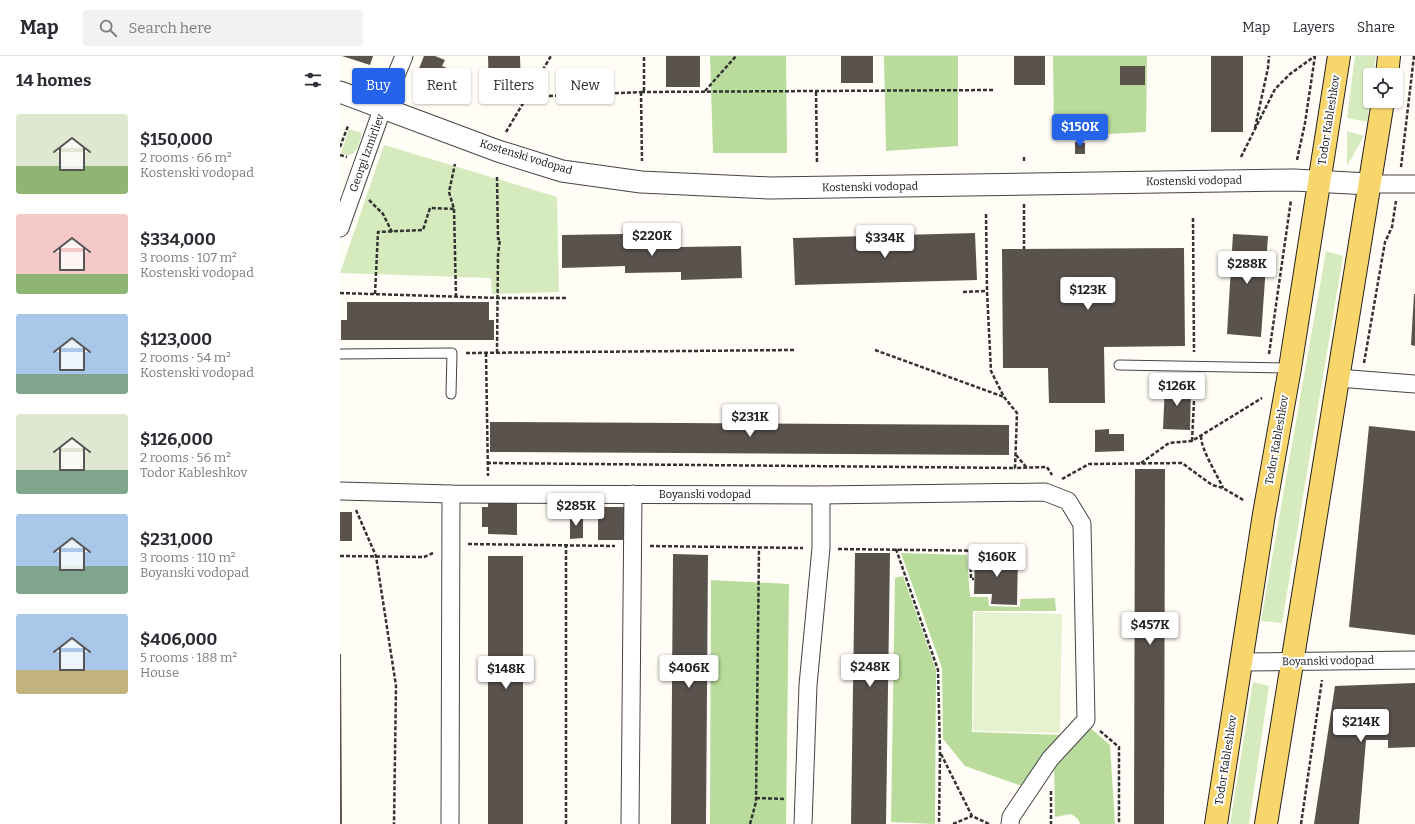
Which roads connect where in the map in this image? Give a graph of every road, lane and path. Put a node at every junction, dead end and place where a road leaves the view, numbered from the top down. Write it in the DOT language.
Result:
graph roads {
  1 [pos="404,56"];
  2 [pos="551,56"];
  3 [pos="644,56"];
  4 [pos="736,56"];
  5 [pos="1269,56"];
  6 [pos="1315,56"];
  7 [pos="1339,56"];
  8 [pos="1390,56"];
  9 [pos="1414,56"];
  10 [pos="543,68"];
  11 [pos="1388,68"];
  12 [pos="994,90"];
  13 [pos="340,92"];
  14 [pos="642,92"];
  15 [pos="705,92"];
  16 [pos="816,92"];
  17 [pos="548,96"];
  18 [pos="521,104"];
  19 [pos="383,107"];
  20 [pos="1382,108"];
  21 [pos="348,126"];
  22 [pos="506,132"];
  23 [pos="1254,132"];
  24 [pos="340,147"];
  25 [pos="1024,157"];
  26 [pos="1241,157"];
  27 [pos="1402,157"];
  28 [pos="1297,160"];
  29 [pos="642,162"];
  30 [pos="817,162"];
  31 [pos="455,164"];
  32 [pos="1024,166"];
  33 [pos="497,177"];
  34 [pos="1320,181"];
  35 [pos="1369,184"];
  36 [pos="1415,184"];
  37 [pos="370,201"];
  38 [pos="1024,204"];
  39 [pos="454,209"];
  40 [pos="1394,212"];
  41 [pos="986,214"];
  42 [pos="1193,218"];
  43 [pos="1289,223"];
  44 [pos="340,228"];
  45 [pos="392,232"];
  46 [pos="1024,249"];
  47 [pos="987,291"];
  48 [pos="963,292"];
  49 [pos="340,293"];
  50 [pos="375,294"];
  51 [pos="456,297"];
  52 [pos="498,298"];
  53 [pos="567,298"];
  54 [pos="794,350"];
  55 [pos="875,350"];
  56 [pos="452,353"];
  57 [pos="486,353"];
  58 [pos="498,353"];
  59 [pos="1269,353"];
  60 [pos="340,354"];
  61 [pos="1120,365"];
  62 [pos="1196,366"];
  63 [pos="1363,367"];
  64 [pos="1290,368"];
  65 [pos="1338,378"];
  66 [pos="1415,384"];
  67 [pos="451,394"];
  68 [pos="1004,397"];
  69 [pos="1262,398"];
  70 [pos="1201,436"];
  71 [pos="1192,441"];
  72 [pos="1016,455"];
  73 [pos="488,462"];
  74 [pos="1141,463"];
  75 [pos="1047,467"];
  76 [pos="1015,468"];
  77 [pos="1027,468"];
  78 [pos="488,481"];
  79 [pos="1056,482"];
  80 [pos="1223,488"];
  81 [pos="344,491"];
  82 [pos="451,494"];
  83 [pos="633,494"];
  84 [pos="821,495"];
  85 [pos="1245,501"];
  86 [pos="451,544"];
  87 [pos="566,545"];
  88 [pos="633,546"];
  89 [pos="760,548"];
  90 [pos="821,548"];
  91 [pos="896,549"];
  92 [pos="970,550"];
  93 [pos="997,555"];
  94 [pos="340,556"];
  95 [pos="376,556"];
  96 [pos="974,579"];
  97 [pos="1415,660"];
  98 [pos="1292,661"];
  99 [pos="1325,661"];
  100 [pos="1242,662"];
  101 [pos="1086,720"];
  102 [pos="940,752"];
  103 [pos="756,798"];
  104 [pos="804,800"];
  105 [pos="972,816"];
  106 [pos="394,824"];
  107 [pos="450,824"];
  108 [pos="566,824"];
  109 [pos="630,824"];
  110 [pos="750,824"];
  111 [pos="803,824"];
  112 [pos="939,824"];
  113 [pos="953,824"];
  114 [pos="989,824"];
  115 [pos="1010,824"];
  116 [pos="1119,824"];
  117 [pos="1216,824"];
  118 [pos="1266,824"];
  119 [pos="1301,824"];
  1 -- 19 [label="street, Georgi Izmirliev"];
  2 -- 10 [label="path"];
  3 -- 14 [label="path"];
  4 -- 15 [label="path"];
  5 -- 23 [label="path"];
  6 -- 23 [label="path"];
  6 -- 28 [label="path"];
  7 -- 34 [label="main road, Todor Kableshkov"];
  8 -- 11 [label="main road"];
  9 -- 27 [label="path"];
  12 -- 16 [label="path"];
  13 -- 19 [label="street, Kostenski vodopad"];
  14 -- 15 [label="path"];
  14 -- 17 [label="path"];
  14 -- 29 [label="path"];
  15 -- 16 [label="path"];
  16 -- 30 [label="path"];
  18 -- 22 [label="path"];
  19 -- 34 [label="street, Kostenski vodopad"];
  19 -- 44 [label="street, Georgi Izmirliev"];
  20 -- 35 [label="main road"];
  21 -- 24 [label="path"];
  23 -- 26 [label="path"];
  25 -- 32 [label="path"];
  31 -- 39 [label="path"];
  33 -- 52 [label="path"];
  34 -- 35 [label="street, Kostenski vodopad"];
  34 -- 64 [label="main road, Todor Kableshkov"];
  35 -- 36 [label="street, Kostenski vodopad"];
  35 -- 65 [label="main road"];
  37 -- 45 [label="path"];
  38 -- 46 [label="path"];
  39 -- 45 [label="path"];
  39 -- 51 [label="path"];
  40 -- 63 [label="path"];
  41 -- 47 [label="path"];
  42 -- 62 [label="path"];
  43 -- 59 [label="path"];
  45 -- 50 [label="path"];
  47 -- 48 [label="path"];
  47 -- 68 [label="path"];
  49 -- 50 [label="path"];
  50 -- 51 [label="path"];
  51 -- 52 [label="path"];
  52 -- 53 [label="path"];
  52 -- 58 [label="path"];
  54 -- 58 [label="path"];
  55 -- 68 [label="path"];
  56 -- 57 [label="path"];
  56 -- 60 [label="lane"];
  56 -- 67 [label="lane"];
  57 -- 58 [label="path"];
  57 -- 73 [label="path"];
  61 -- 62 [label="lane"];
  62 -- 64 [label="lane"];
  62 -- 71 [label="path"];
  64 -- 100 [label="main road, Todor Kableshkov"];
  65 -- 66 [label="street"];
  65 -- 98 [label="main road"];
  68 -- 72 [label="path"];
  69 -- 70 [label="path"];
  70 -- 71 [label="path"];
  70 -- 80 [label="path"];
  71 -- 74 [label="path"];
  72 -- 76 [label="path"];
  72 -- 77 [label="path"];
  73 -- 76 [label="path"];
  73 -- 78 [label="path"];
  74 -- 79 [label="path"];
  74 -- 80 [label="path"];
  75 -- 77 [label="path"];
  76 -- 77 [label="path"];
  80 -- 85 [label="path"];
  81 -- 82 [label="street, Boyanski vodopad"];
  81 -- 95 [label="path"];
  82 -- 83 [label="street, Boyanski vodopad"];
  82 -- 86 [label="street"];
  83 -- 84 [label="street, Boyanski vodopad"];
  83 -- 88 [label="street"];
  84 -- 90 [label="street"];
  84 -- 101 [label="street, Boyanski vodopad"];
  86 -- 87 [label="path"];
  86 -- 95 [label="path"];
  86 -- 107 [label="street"];
  87 -- 88 [label="path"];
  87 -- 108 [label="path"];
  88 -- 89 [label="path"];
  88 -- 109 [label="street"];
  89 -- 90 [label="path"];
  89 -- 103 [label="path"];
  90 -- 91 [label="path"];
  90 -- 104 [label="street"];
  91 -- 92 [label="path"];
  91 -- 102 [label="path"];
  92 -- 93 [label="path"];
  92 -- 96 [label="path"];
  94 -- 95 [label="path"];
  95 -- 106 [label="path"];
  97 -- 99 [label="street, Boyanski vodopad"];
  98 -- 99 [label="street, Boyanski vodopad"];
  98 -- 100 [label="street, Boyanski vodopad"];
  98 -- 118 [label="main road"];
  99 -- 119 [label="path"];
  100 -- 117 [label="main road, Todor Kableshkov"];
  101 -- 115 [label="street"];
  101 -- 116 [label="path"];
  102 -- 105 [label="path"];
  102 -- 112 [label="path"];
  103 -- 104 [label="path"];
  103 -- 110 [label="path"];
  104 -- 111 [label="street"];
  105 -- 113 [label="path"];
  105 -- 114 [label="path"];
}
